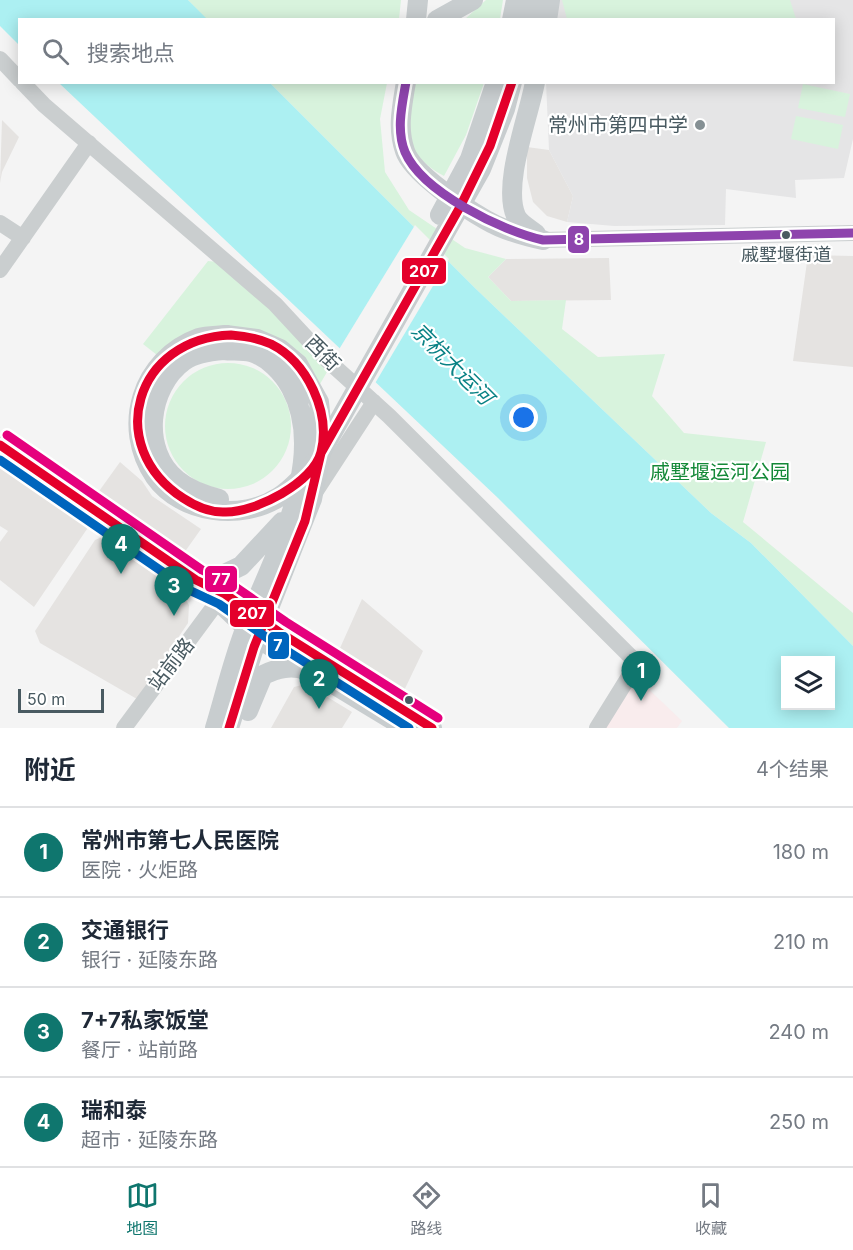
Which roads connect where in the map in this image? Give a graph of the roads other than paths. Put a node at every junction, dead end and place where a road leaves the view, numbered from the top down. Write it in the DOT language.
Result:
graph roads {
  1 [pos="418,0"];
  2 [pos="473,0"];
  3 [pos="516,0"];
  4 [pos="532,0"];
  5 [pos="550,0"];
  6 [pos="416,18"];
  7 [pos="441,18"];
  8 [pos="512,18"];
  9 [pos="528,18"];
  10 [pos="547,18"];
  11 [pos="0,59"];
  12 [pos="18,78"];
  13 [pos="24,84"];
  14 [pos="406,84"];
  15 [pos="495,84"];
  16 [pos="511,84"];
  17 [pos="535,84"];
  18 [pos="89,143"];
  19 [pos="0,223"];
  20 [pos="853,234"];
  21 [pos="23,238"];
  22 [pos="543,240"];
  23 [pos="0,270"];
  24 [pos="225,342"];
  25 [pos="374,402"];
  26 [pos="0,446"];
  27 [pos="312,500"];
  28 [pos="291,513"];
  29 [pos="191,577"];
  30 [pos="218,601"];
  31 [pos="255,625"];
  32 [pos="306,670"];
  33 [pos="247,671"];
  34 [pos="124,728"];
  35 [pos="215,728"];
  36 [pos="230,728"];
  37 [pos="242,728"];
  38 [pos="406,728"];
  39 [pos="432,728"];
  40 [pos="597,728"];
  1 -- 6 [label="main road"];
  2 -- 7 [label="main road"];
  3 -- 8 [label="main road"];
  4 -- 9 [label="main road"];
  5 -- 10 [label="main road"];
  11 -- 12 [label="street, 西街"];
  13 -- 18 [label="street, 西街"];
  14 -- 22 [label="main road"];
  15 -- 24 [label="main road, bridge"];
  16 -- 24 [label="main road, bridge"];
  17 -- 22 [label="main road"];
  18 -- 21 [label="street"];
  18 -- 25 [label="street, 西街"];
  19 -- 21 [label="street"];
  20 -- 22 [label="street"];
  21 -- 23 [label="street"];
  24 -- 27 [label="main road"];
  24 -- 28 [label="main road"];
  25 -- 27 [label="street"];
  25 -- 40 [label="street, 西街"];
  26 -- 29 [label="main road"];
  27 -- 31 [label="main road"];
  28 -- 29 [label="main road"];
  28 -- 31 [label="main road"];
  29 -- 30 [label="main road"];
  29 -- 31 [label="main road"];
  30 -- 31 [label="main road"];
  30 -- 34 [label="street, 站前路"];
  31 -- 32 [label="main road"];
  31 -- 33 [label="main road"];
  31 -- 35 [label="main road"];
  31 -- 39 [label="main road"];
  32 -- 33 [label="main road"];
  32 -- 37 [label="main road"];
  32 -- 38 [label="main road"];
  33 -- 36 [label="main road"];
}
